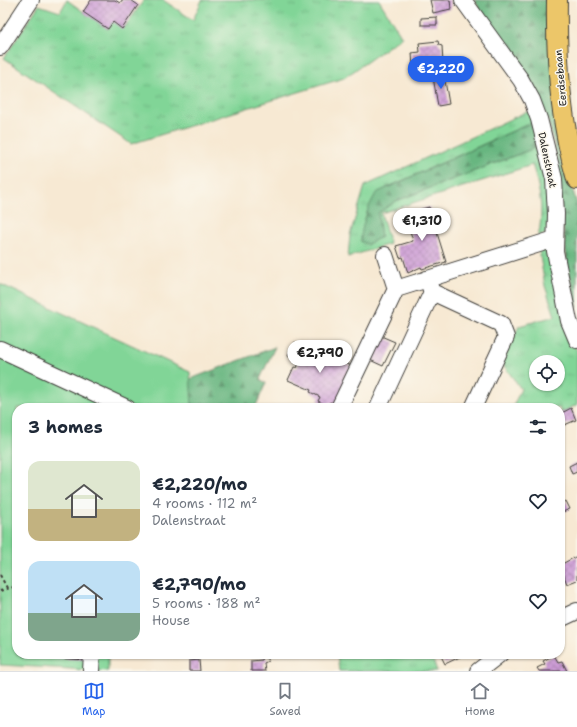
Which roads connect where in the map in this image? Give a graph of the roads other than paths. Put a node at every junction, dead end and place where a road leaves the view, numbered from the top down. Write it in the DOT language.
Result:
graph roads {
  1 [pos="31,0"];
  2 [pos="463,0"];
  3 [pos="557,0"];
  4 [pos="0,47"];
  5 [pos="577,179"];
  6 [pos="555,239"];
  7 [pos="385,255"];
  8 [pos="429,285"];
  9 [pos="396,289"];
  10 [pos="577,340"];
  11 [pos="0,349"];
  12 [pos="116,403"];
  13 [pos="341,403"];
  14 [pos="380,403"];
  15 [pos="475,403"];
  16 [pos="577,611"];
  17 [pos="565,617"];
  18 [pos="92,659"];
  19 [pos="494,659"];
  20 [pos="91,671"];
  21 [pos="478,671"];
  1 -- 4 [label="street"];
  2 -- 6 [label="street, Dalenstraat"];
  3 -- 5 [label="main road, Eerdsebaan"];
  6 -- 8 [label="street"];
  6 -- 10 [label="street, Dalenstraat"];
  7 -- 9 [label="street"];
  8 -- 9 [label="street"];
  8 -- 14 [label="street"];
  8 -- 15 [label="street"];
  9 -- 13 [label="street"];
  11 -- 12 [label="street"];
  16 -- 17 [label="street"];
  18 -- 20 [label="street"];
  19 -- 21 [label="street"];
}
